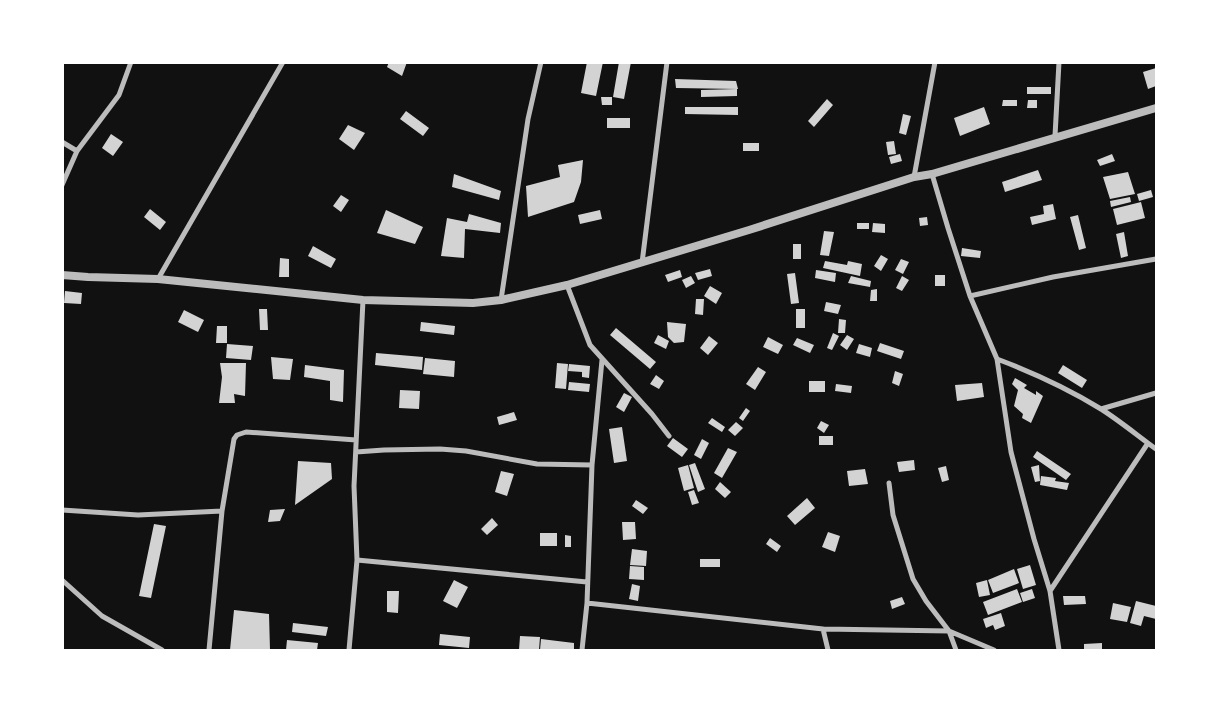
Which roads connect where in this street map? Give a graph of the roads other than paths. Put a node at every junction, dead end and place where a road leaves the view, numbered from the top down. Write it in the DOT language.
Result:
graph roads {
  1 [pos="131,62"];
  2 [pos="283,62"];
  3 [pos="541,62"];
  4 [pos="667,62"];
  5 [pos="935,62"];
  6 [pos="1059,62"];
  7 [pos="1156,108"];
  8 [pos="1056,136"];
  9 [pos="62,142"];
  10 [pos="77,151"];
  11 [pos="932,174"];
  12 [pos="914,177"];
  13 [pos="62,185"];
  14 [pos="1156,259"];
  15 [pos="642,263"];
  16 [pos="62,275"];
  17 [pos="158,279"];
  18 [pos="568,285"];
  19 [pos="970,296"];
  20 [pos="363,300"];
  21 [pos="501,300"];
  22 [pos="997,359"];
  23 [pos="602,360"];
  24 [pos="1156,393"];
  25 [pos="1101,409"];
  26 [pos="669,436"];
  27 [pos="356,440"];
  28 [pos="1148,443"];
  29 [pos="1156,449"];
  30 [pos="356,452"];
  31 [pos="592,466"];
  32 [pos="889,483"];
  33 [pos="62,510"];
  34 [pos="222,511"];
  35 [pos="357,560"];
  36 [pos="62,580"];
  37 [pos="587,582"];
  38 [pos="1050,591"];
  39 [pos="587,603"];
  40 [pos="824,629"];
  41 [pos="949,631"];
  42 [pos="162,650"];
  43 [pos="209,650"];
  44 [pos="349,650"];
  45 [pos="582,650"];
  46 [pos="828,650"];
  47 [pos="956,650"];
  48 [pos="994,650"];
  49 [pos="1059,650"];
  1 -- 10 [label="street"];
  2 -- 17 [label="street"];
  3 -- 21 [label="street"];
  4 -- 15 [label="street"];
  5 -- 12 [label="street"];
  6 -- 8 [label="street"];
  7 -- 8 [label="street"];
  8 -- 11 [label="street"];
  9 -- 10 [label="street"];
  10 -- 13 [label="street"];
  11 -- 12 [label="street"];
  11 -- 19 [label="street"];
  12 -- 15 [label="street"];
  14 -- 19 [label="street"];
  15 -- 18 [label="street"];
  16 -- 17 [label="street"];
  17 -- 20 [label="street"];
  18 -- 21 [label="street"];
  18 -- 23 [label="street"];
  19 -- 22 [label="street"];
  20 -- 21 [label="street"];
  20 -- 27 [label="street"];
  22 -- 25 [label="street"];
  22 -- 38 [label="street"];
  23 -- 26 [label="street"];
  23 -- 31 [label="street"];
  24 -- 25 [label="street"];
  25 -- 28 [label="street"];
  27 -- 30 [label="street"];
  27 -- 34 [label="street"];
  28 -- 29 [label="street"];
  28 -- 38 [label="street"];
  30 -- 31 [label="street"];
  30 -- 35 [label="street"];
  31 -- 37 [label="street"];
  32 -- 41 [label="street"];
  33 -- 34 [label="street"];
  34 -- 43 [label="street"];
  35 -- 37 [label="street"];
  35 -- 44 [label="street"];
  36 -- 42 [label="street"];
  37 -- 39 [label="street"];
  38 -- 49 [label="street"];
  39 -- 40 [label="street"];
  39 -- 45 [label="street"];
  40 -- 41 [label="street"];
  40 -- 46 [label="street"];
  41 -- 47 [label="street"];
  41 -- 48 [label="street"];
}
